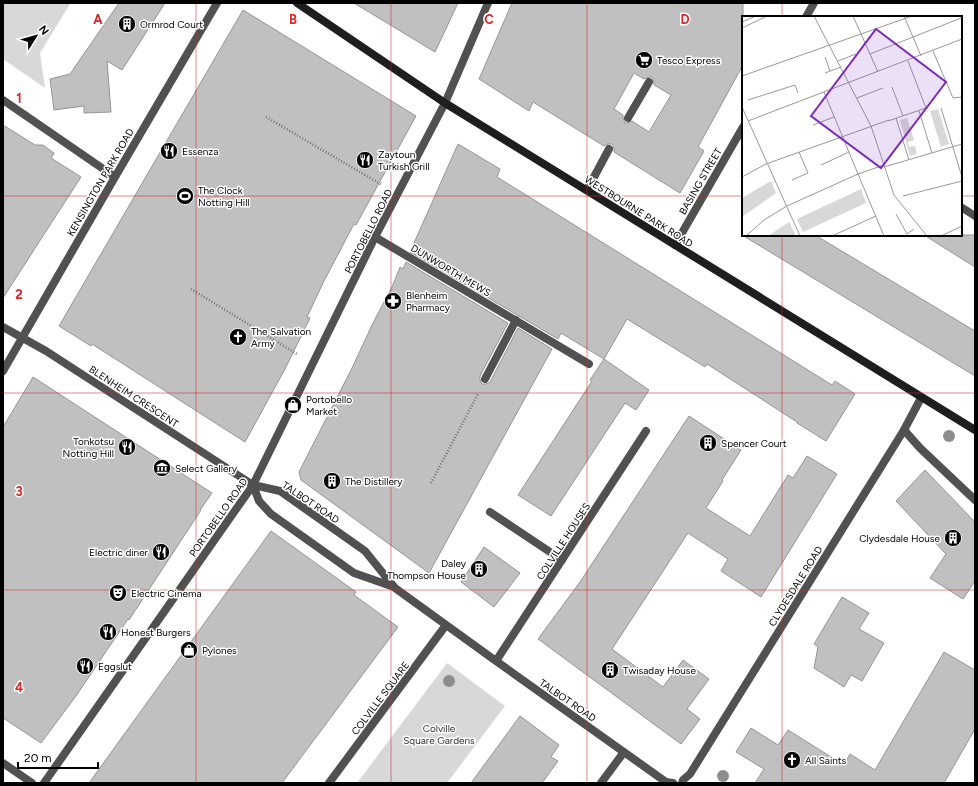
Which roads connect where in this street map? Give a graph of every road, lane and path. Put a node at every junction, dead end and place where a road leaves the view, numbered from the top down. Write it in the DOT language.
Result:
graph roads {
  1 [pos="217,3"];
  2 [pos="297,3"];
  3 [pos="488,3"];
  4 [pos="814,3"];
  5 [pos="807,16"];
  6 [pos="649,82"];
  7 [pos="3,100"];
  8 [pos="445,103"];
  9 [pos="266,117"];
  10 [pos="628,118"];
  11 [pos="742,129"];
  12 [pos="609,149"];
  13 [pos="115,177"];
  14 [pos="587,190"];
  15 [pos="398,194"];
  16 [pos="962,208"];
  17 [pos="975,216"];
  18 [pos="376,237"];
  19 [pos="675,245"];
  20 [pos="191,288"];
  21 [pos="516,320"];
  22 [pos="3,327"];
  23 [pos="22,337"];
  24 [pos="313,364"];
  25 [pos="589,364"];
  26 [pos="3,372"];
  27 [pos="485,379"];
  28 [pos="921,398"];
  29 [pos="904,430"];
  30 [pos="975,430"];
  31 [pos="646,431"];
  32 [pos="431,483"];
  33 [pos="253,485"];
  34 [pos="975,500"];
  35 [pos="490,512"];
  36 [pos="562,560"];
  37 [pos="394,588"];
  38 [pos="446,625"];
  39 [pos="496,661"];
  40 [pos="624,752"];
  41 [pos="3,763"];
  42 [pos="32,783"];
  43 [pos="44,783"];
  44 [pos="329,783"];
  45 [pos="601,783"];
  46 [pos="673,783"];
  47 [pos="682,783"];
  1 -- 13 [label="street, KENSINGTON PARK ROAD"];
  2 -- 8 [label="main road, WESTBOURNE PARK ROAD"];
  3 -- 8 [label="street, PORTOBELLO ROAD"];
  4 -- 5 [label="street"];
  6 -- 10 [label="street"];
  7 -- 13 [label="street"];
  8 -- 14 [label="main road, WESTBOURNE PARK ROAD"];
  8 -- 15 [label="street, PORTOBELLO ROAD"];
  9 -- 15 [label="path"];
  11 -- 19 [label="street, BASING STREET"];
  12 -- 14 [label="street"];
  13 -- 23 [label="street, KENSINGTON PARK ROAD"];
  14 -- 19 [label="main road, WESTBOURNE PARK ROAD"];
  15 -- 18 [label="street, PORTOBELLO ROAD"];
  16 -- 17 [label="street"];
  18 -- 21 [label="street, DUNWORTH MEWS"];
  18 -- 24 [label="street, PORTOBELLO ROAD"];
  19 -- 28 [label="main road, WESTBOURNE PARK ROAD"];
  20 -- 24 [label="path"];
  21 -- 25 [label="street, DUNWORTH MEWS"];
  21 -- 27 [label="street"];
  22 -- 23 [label="street, BLENHEIM CRESCENT"];
  23 -- 26 [label="street, KENSINGTON PARK ROAD"];
  23 -- 33 [label="street, BLENHEIM CRESCENT"];
  24 -- 33 [label="street, PORTOBELLO ROAD"];
  27 -- 32 [label="path"];
  28 -- 29 [label="street, CLYDESDALE ROAD"];
  28 -- 30 [label="main road, WESTBOURNE PARK ROAD"];
  29 -- 34 [label="street"];
  29 -- 47 [label="street, CLYDESDALE ROAD"];
  31 -- 36 [label="street, COLVILLE HOUSES"];
  33 -- 37 [label="street, TALBOT ROAD"];
  33 -- 37 [label="street, TALBOT ROAD"];
  33 -- 43 [label="street, PORTOBELLO ROAD"];
  35 -- 36 [label="street"];
  36 -- 39 [label="street, COLVILLE HOUSES"];
  37 -- 38 [label="street, TALBOT ROAD"];
  38 -- 39 [label="street, TALBOT ROAD"];
  38 -- 44 [label="street, COLVILLE SQUARE"];
  39 -- 40 [label="street, TALBOT ROAD"];
  40 -- 45 [label="street"];
  40 -- 46 [label="street, TALBOT ROAD"];
  41 -- 42 [label="street"];
}
